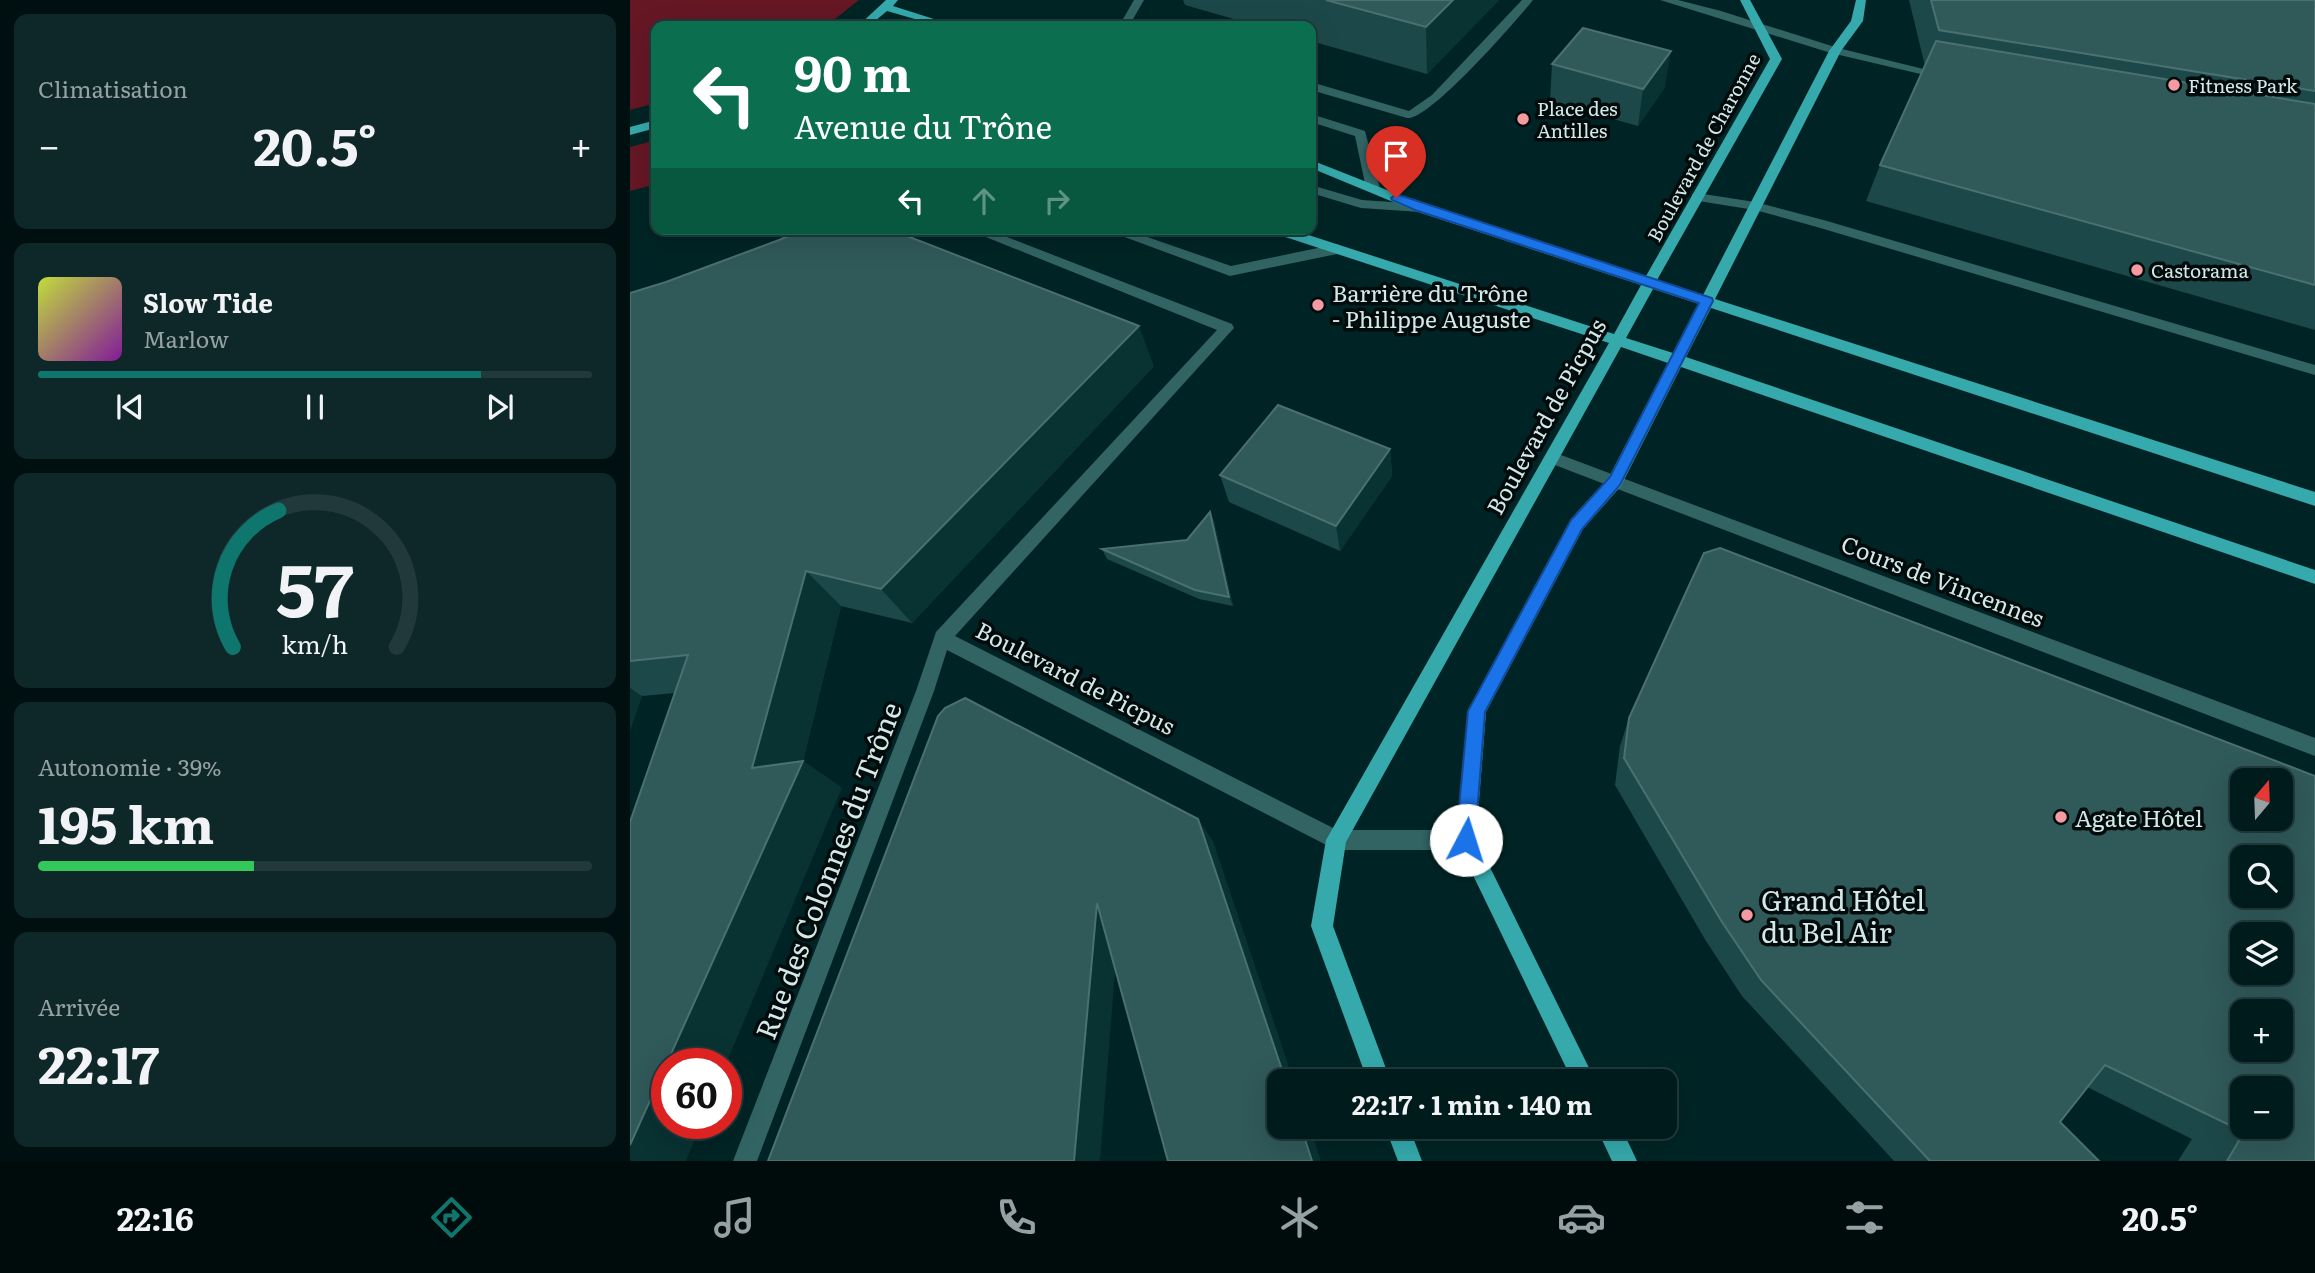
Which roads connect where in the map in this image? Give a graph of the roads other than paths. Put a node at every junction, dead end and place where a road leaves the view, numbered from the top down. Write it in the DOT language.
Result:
graph roads {
  1 [pos="1139,0"];
  2 [pos="1528,0"];
  3 [pos="1665,0"];
  4 [pos="1745,0"];
  5 [pos="1861,0"];
  6 [pos="890,3"];
  7 [pos="869,21"];
  8 [pos="937,21"];
  9 [pos="1127,21"];
  10 [pos="1759,27"];
  11 [pos="1835,51"];
  12 [pos="1954,77"];
  13 [pos="1316,87"];
  14 [pos="1316,120"];
  15 [pos="651,125"];
  16 [pos="630,131"];
  17 [pos="1316,166"];
  18 [pos="1373,188"];
  19 [pos="1316,190"];
  20 [pos="1697,197"];
  21 [pos="1755,206"];
  22 [pos="1420,208"];
  23 [pos="987,235"];
  24 [pos="1126,235"];
  25 [pos="1294,235"];
  26 [pos="1337,249"];
  27 [pos="1650,283"];
  28 [pos="1707,301"];
  29 [pos="1634,311"];
  30 [pos="1617,341"];
  31 [pos="1676,360"];
  32 [pos="2315,370"];
  33 [pos="1553,458"];
  34 [pos="1615,481"];
  35 [pos="2315,499"];
  36 [pos="2315,577"];
  37 [pos="942,638"];
  38 [pos="2315,747"];
  39 [pos="1336,840"];
  40 [pos="1466,840"];
  41 [pos="1375,1069"];
  42 [pos="1579,1069"];
  43 [pos="1402,1139"];
  44 [pos="1614,1139"];
  45 [pos="746,1161"];
  46 [pos="1410,1161"];
  47 [pos="1625,1161"];
  1 -- 9 [label="street"];
  2 -- 13 [label="street"];
  3 -- 10 [label="street"];
  4 -- 10 [label="main road, Boulevard de Charonne"];
  5 -- 11 [label="main road"];
  6 -- 7 [label="main road"];
  6 -- 8 [label="main road"];
  10 -- 11 [label="street"];
  10 -- 20 [label="main road, Boulevard de Charonne"];
  11 -- 12 [label="street"];
  11 -- 21 [label="main road"];
  14 -- 18 [label="street"];
  15 -- 16 [label="main road"];
  17 -- 18 [label="main road"];
  18 -- 22 [label="main road"];
  19 -- 22 [label="street"];
  20 -- 21 [label="street"];
  20 -- 27 [label="main road, Boulevard de Charonne"];
  21 -- 28 [label="main road"];
  21 -- 32 [label="street"];
  22 -- 27 [label="main road"];
  23 -- 37 [label="street, Boulevard de Picpus"];
  24 -- 26 [label="street"];
  25 -- 26 [label="main road"];
  26 -- 30 [label="main road"];
  27 -- 28 [label="main road"];
  27 -- 29 [label="main road, Boulevard de Charonne"];
  28 -- 31 [label="main road"];
  28 -- 35 [label="main road"];
  29 -- 30 [label="main road, Boulevard de Picpus"];
  30 -- 31 [label="main road"];
  30 -- 33 [label="main road, Boulevard de Picpus"];
  31 -- 34 [label="main road"];
  31 -- 36 [label="main road"];
  33 -- 34 [label="street, Cours de Vincennes"];
  33 -- 39 [label="main road, Boulevard de Picpus"];
  34 -- 38 [label="street, Cours de Vincennes"];
  34 -- 40 [label="main road"];
  37 -- 39 [label="street, Boulevard de Picpus"];
  37 -- 45 [label="street, Rue des Colonnes du Trône"];
  39 -- 40 [label="street, Boulevard de Picpus"];
  39 -- 41 [label="main road, Boulevard de Picpus"];
  40 -- 42 [label="main road"];
  43 -- 46 [label="main road"];
  44 -- 47 [label="main road"];
}
